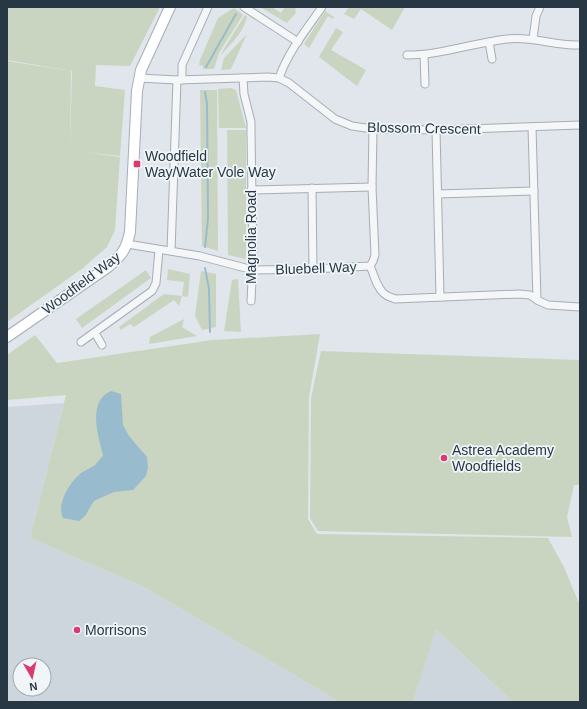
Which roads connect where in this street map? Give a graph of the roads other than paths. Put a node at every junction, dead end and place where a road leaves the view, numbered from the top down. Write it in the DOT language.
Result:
graph roads {
  1 [pos="170,7"];
  2 [pos="208,7"];
  3 [pos="244,7"];
  4 [pos="322,7"];
  5 [pos="540,7"];
  6 [pos="533,39"];
  7 [pos="298,42"];
  8 [pos="489,42"];
  9 [pos="580,45"];
  10 [pos="407,55"];
  11 [pos="424,55"];
  12 [pos="492,59"];
  13 [pos="139,78"];
  14 [pos="243,78"];
  15 [pos="279,78"];
  16 [pos="180,80"];
  17 [pos="426,84"];
  18 [pos="580,125"];
  19 [pos="532,127"];
  20 [pos="373,129"];
  21 [pos="436,130"];
  22 [pos="372,187"];
  23 [pos="312,188"];
  24 [pos="251,190"];
  25 [pos="534,191"];
  26 [pos="438,194"];
  27 [pos="127,244"];
  28 [pos="159,250"];
  29 [pos="171,251"];
  30 [pos="370,266"];
  31 [pos="313,269"];
  32 [pos="252,270"];
  33 [pos="440,297"];
  34 [pos="536,300"];
  35 [pos="251,301"];
  36 [pos="580,307"];
  37 [pos="95,333"];
  38 [pos="7,337"];
  39 [pos="81,342"];
  40 [pos="102,344"];
  1 -- 13 [label="street, Woodfield Way"];
  2 -- 16 [label="street"];
  3 -- 7 [label="street"];
  4 -- 7 [label="street"];
  5 -- 6 [label="street"];
  6 -- 8 [label="street"];
  6 -- 9 [label="street"];
  7 -- 15 [label="street"];
  8 -- 11 [label="street"];
  8 -- 12 [label="street"];
  10 -- 11 [label="street"];
  11 -- 17 [label="street"];
  13 -- 16 [label="street, Blossom Crescent"];
  13 -- 27 [label="street, Woodfield Way"];
  14 -- 15 [label="street, Blossom Crescent"];
  14 -- 16 [label="street, Blossom Crescent"];
  14 -- 24 [label="street, Magnolia Road"];
  15 -- 20 [label="street, Blossom Crescent"];
  16 -- 29 [label="street"];
  18 -- 19 [label="street, Blossom Crescent"];
  19 -- 21 [label="street, Blossom Crescent"];
  19 -- 25 [label="street"];
  20 -- 21 [label="street, Blossom Crescent"];
  20 -- 22 [label="street, Bluebell Way"];
  21 -- 26 [label="street"];
  22 -- 23 [label="street"];
  22 -- 30 [label="street, Bluebell Way"];
  23 -- 24 [label="street"];
  23 -- 31 [label="street"];
  24 -- 32 [label="street, Magnolia Road"];
  25 -- 26 [label="street"];
  25 -- 34 [label="street"];
  26 -- 33 [label="street"];
  27 -- 28 [label="street, Bluebell Way"];
  27 -- 38 [label="street, Woodfield Way"];
  28 -- 29 [label="street, Bluebell Way"];
  28 -- 37 [label="street"];
  29 -- 32 [label="street, Bluebell Way"];
  30 -- 31 [label="street, Bluebell Way"];
  30 -- 33 [label="street"];
  31 -- 32 [label="street, Bluebell Way"];
  32 -- 35 [label="street, Magnolia Road"];
  33 -- 34 [label="street"];
  34 -- 36 [label="street"];
  37 -- 39 [label="street"];
  37 -- 40 [label="street"];
}
